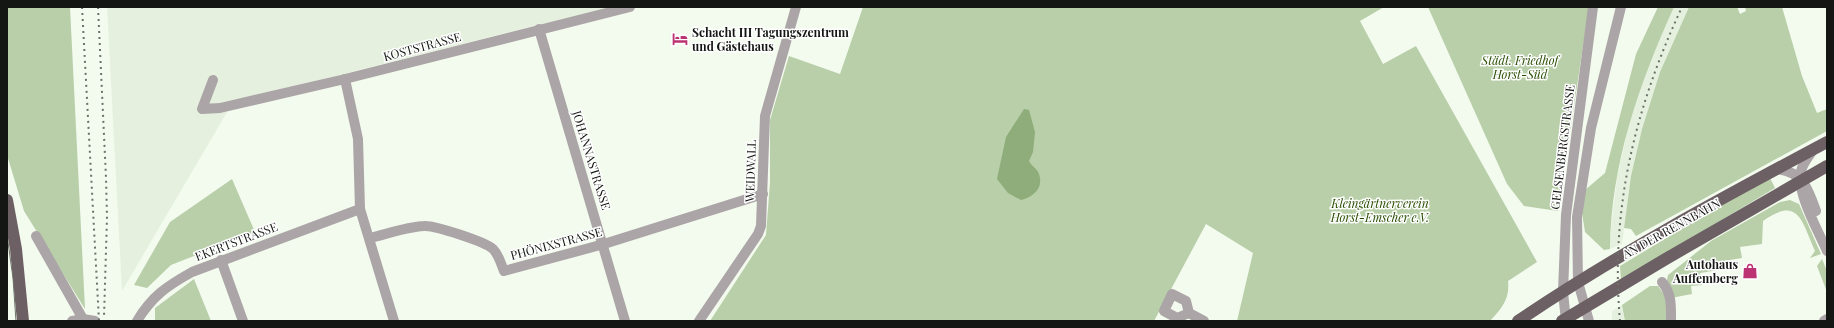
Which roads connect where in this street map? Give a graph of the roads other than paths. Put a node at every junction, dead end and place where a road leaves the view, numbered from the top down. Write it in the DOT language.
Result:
graph roads {
  1 [pos="630,7"];
  2 [pos="796,7"];
  3 [pos="1593,7"];
  4 [pos="1621,7"];
  5 [pos="539,29"];
  6 [pos="345,79"];
  7 [pos="212,80"];
  8 [pos="1827,142"];
  9 [pos="1814,149"];
  10 [pos="1827,166"];
  11 [pos="1777,169"];
  12 [pos="1800,180"];
  13 [pos="762,194"];
  14 [pos="7,200"];
  15 [pos="360,209"];
  16 [pos="36,236"];
  17 [pos="370,238"];
  18 [pos="604,244"];
  19 [pos="1827,250"];
  20 [pos="221,260"];
  21 [pos="1578,282"];
  22 [pos="1662,282"];
  23 [pos="1562,292"];
  24 [pos="1585,306"];
  25 [pos="1189,313"];
  26 [pos="1827,319"];
  27 [pos="90,320"];
  28 [pos="1565,320"];
  29 [pos="23,321"];
  30 [pos="72,321"];
  31 [pos="137,321"];
  32 [pos="243,321"];
  33 [pos="394,321"];
  34 [pos="625,321"];
  35 [pos="698,321"];
  36 [pos="1204,321"];
  37 [pos="1518,321"];
  38 [pos="1589,321"];
  39 [pos="1671,321"];
  40 [pos="1824,321"];
  1 -- 5 [label="street, KOSTSTRASSE"];
  2 -- 13 [label="street, WEIDWALL"];
  3 -- 23 [label="street, GELSENBERGSTRASSE"];
  4 -- 21 [label="street, GELSENBERGSTRASSE"];
  5 -- 6 [label="street, KOSTSTRASSE"];
  5 -- 18 [label="street, JOHANNASTRASSE"];
  6 -- 7 [label="street, KOSTSTRASSE"];
  6 -- 15 [label="street"];
  8 -- 9 [label="main road, AN DER RENNBAHN"];
  9 -- 11 [label="main road, AN DER RENNBAHN"];
  9 -- 12 [label="street"];
  10 -- 12 [label="main road, AN DER RENNBAHN"];
  11 -- 12 [label="street"];
  11 -- 21 [label="main road, AN DER RENNBAHN"];
  12 -- 19 [label="street"];
  12 -- 24 [label="main road, AN DER RENNBAHN"];
  13 -- 18 [label="street, PHÖNIXSTRASSE"];
  13 -- 35 [label="street, WEIDWALL"];
  14 -- 29 [label="main road"];
  15 -- 17 [label="street"];
  15 -- 20 [label="street, EKERTSTRASSE"];
  16 -- 27 [label="street"];
  17 -- 18 [label="street, PHÖNIXSTRASSE"];
  17 -- 33 [label="street"];
  18 -- 34 [label="street, JOHANNASTRASSE"];
  20 -- 31 [label="street, EKERTSTRASSE"];
  20 -- 32 [label="street"];
  21 -- 23 [label="main road, AN DER RENNBAHN"];
  21 -- 24 [label="street, GELSENBERGSTRASSE"];
  22 -- 39 [label="street"];
  23 -- 28 [label="street, GELSENBERGSTRASSE"];
  23 -- 37 [label="main road, AN DER RENNBAHN"];
  24 -- 28 [label="main road, AN DER RENNBAHN"];
  24 -- 38 [label="street, GELSENBERGSTRASSE"];
  25 -- 36 [label="street"];
  26 -- 40 [label="street"];
  27 -- 30 [label="street"];
}
